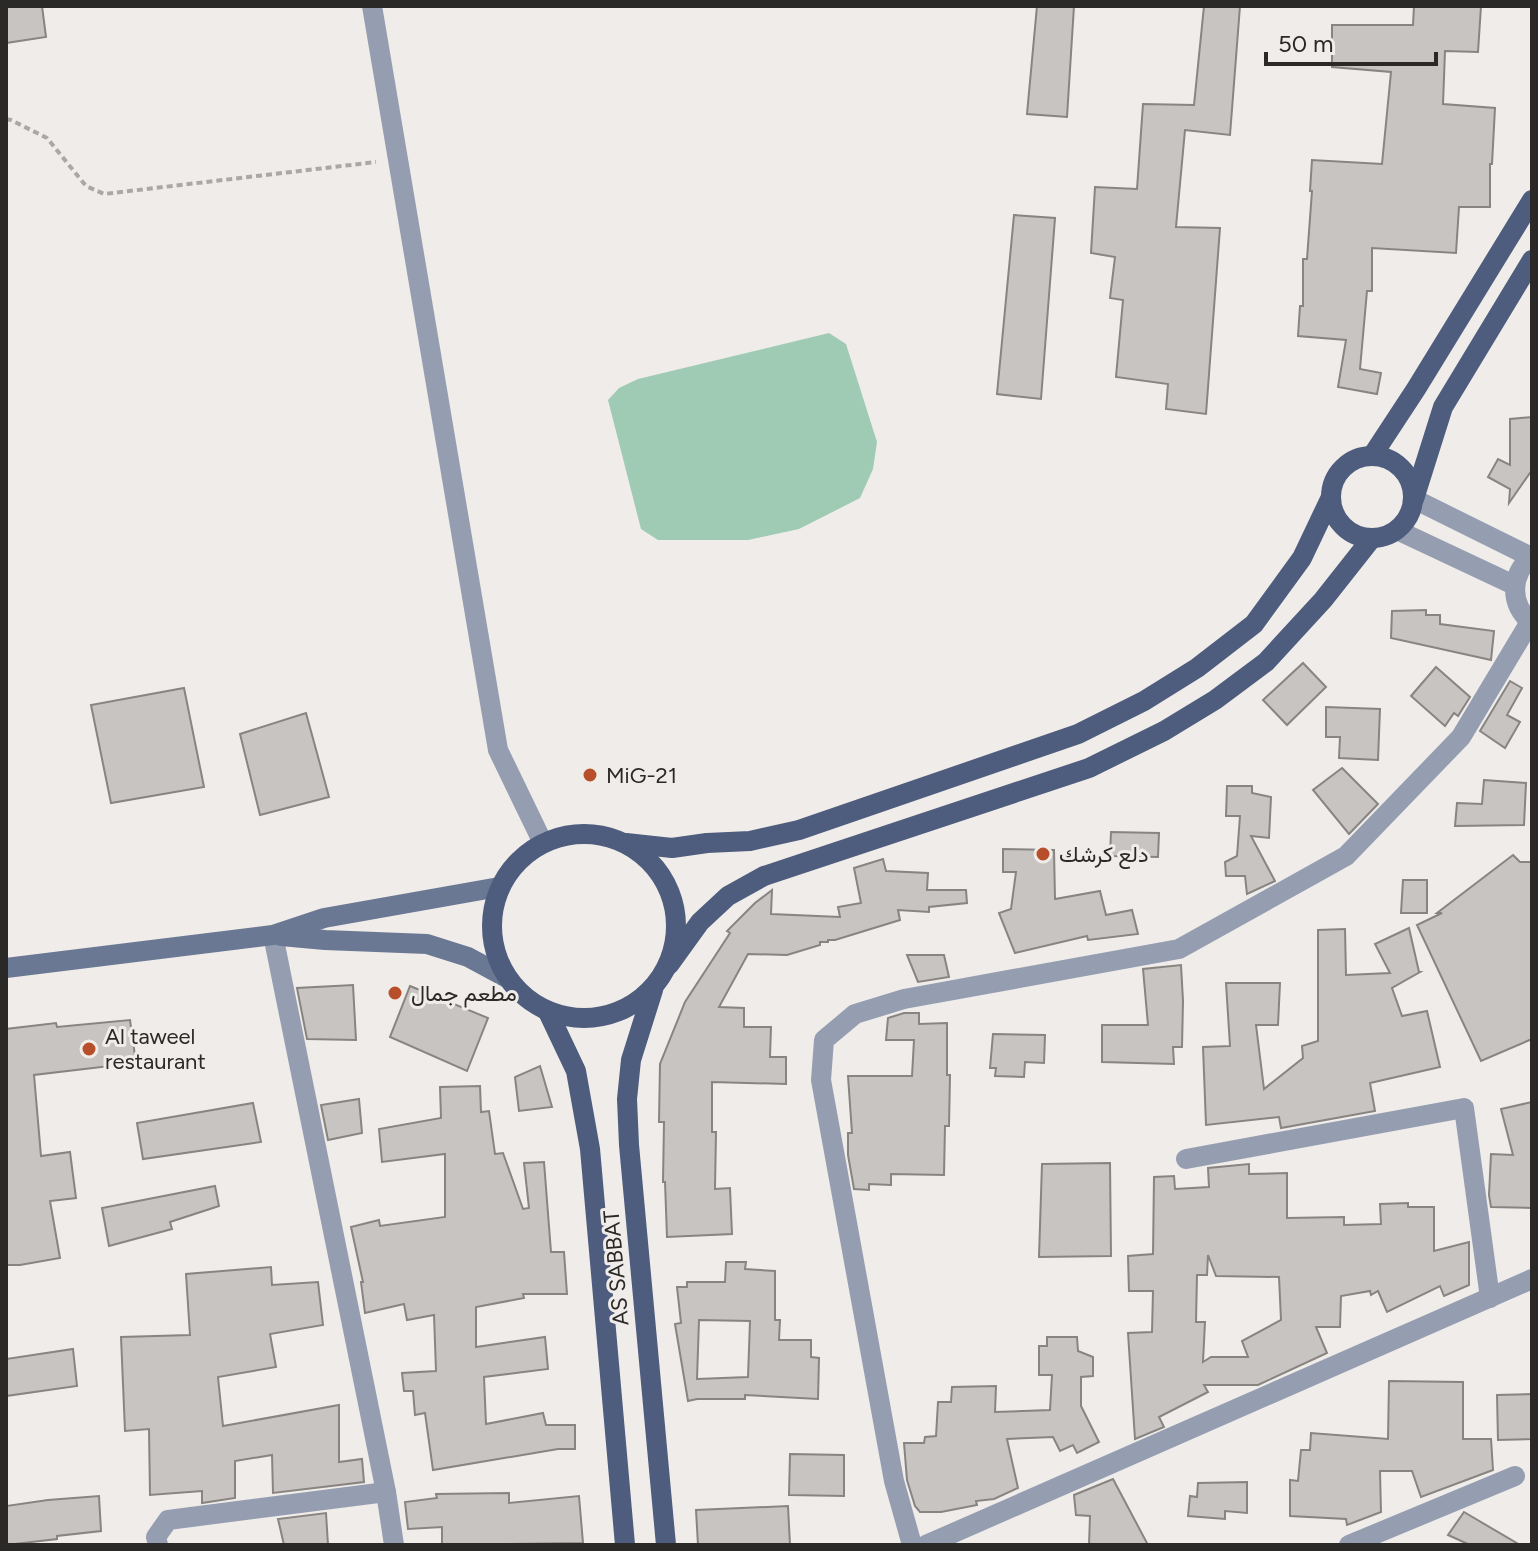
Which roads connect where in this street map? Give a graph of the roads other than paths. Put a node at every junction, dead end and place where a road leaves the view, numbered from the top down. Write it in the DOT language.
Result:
graph roads {
  1 [pos="372,6"];
  2 [pos="1532,200"];
  3 [pos="1532,260"];
  4 [pos="1372,456"];
  5 [pos="1331,497"];
  6 [pos="1414,499"];
  7 [pos="1397,530"];
  8 [pos="1372,538"];
  9 [pos="1531,556"];
  10 [pos="1514,585"];
  11 [pos="1531,622"];
  12 [pos="543,843"];
  13 [pos="626,843"];
  14 [pos="499,887"];
  15 [pos="273,935"];
  16 [pos="669,965"];
  17 [pos="6,968"];
  18 [pos="507,978"];
  19 [pos="654,989"];
  20 [pos="548,1012"];
  21 [pos="1186,1159"];
  22 [pos="1532,1279"];
  23 [pos="1490,1298"];
  24 [pos="1515,1476"];
  25 [pos="386,1492"];
  26 [pos="158,1545"];
  27 [pos="394,1545"];
  28 [pos="625,1545"];
  29 [pos="666,1545"];
  30 [pos="912,1545"];
  31 [pos="926,1545"];
  32 [pos="1349,1545"];
  1 -- 12 [label="street"];
  2 -- 4 [label="main road"];
  3 -- 6 [label="main road"];
  4 -- 5 [label="main road"];
  4 -- 6 [label="main road"];
  5 -- 8 [label="main road"];
  5 -- 13 [label="main road"];
  6 -- 7 [label="main road"];
  6 -- 9 [label="street"];
  7 -- 8 [label="main road"];
  7 -- 10 [label="street"];
  8 -- 16 [label="main road"];
  9 -- 10 [label="street"];
  10 -- 11 [label="street"];
  11 -- 30 [label="street"];
  12 -- 13 [label="main road"];
  12 -- 14 [label="main road"];
  13 -- 16 [label="main road"];
  14 -- 15 [label="main road"];
  14 -- 18 [label="main road"];
  15 -- 17 [label="main road"];
  15 -- 18 [label="main road"];
  15 -- 25 [label="street"];
  16 -- 19 [label="main road"];
  18 -- 20 [label="main road"];
  19 -- 20 [label="main road"];
  19 -- 29 [label="main road, AS SABBAT"];
  20 -- 28 [label="main road, AS SABBAT"];
  21 -- 23 [label="street"];
  22 -- 23 [label="street"];
  23 -- 31 [label="street"];
  24 -- 32 [label="street"];
  25 -- 26 [label="street"];
  25 -- 27 [label="street"];
}
